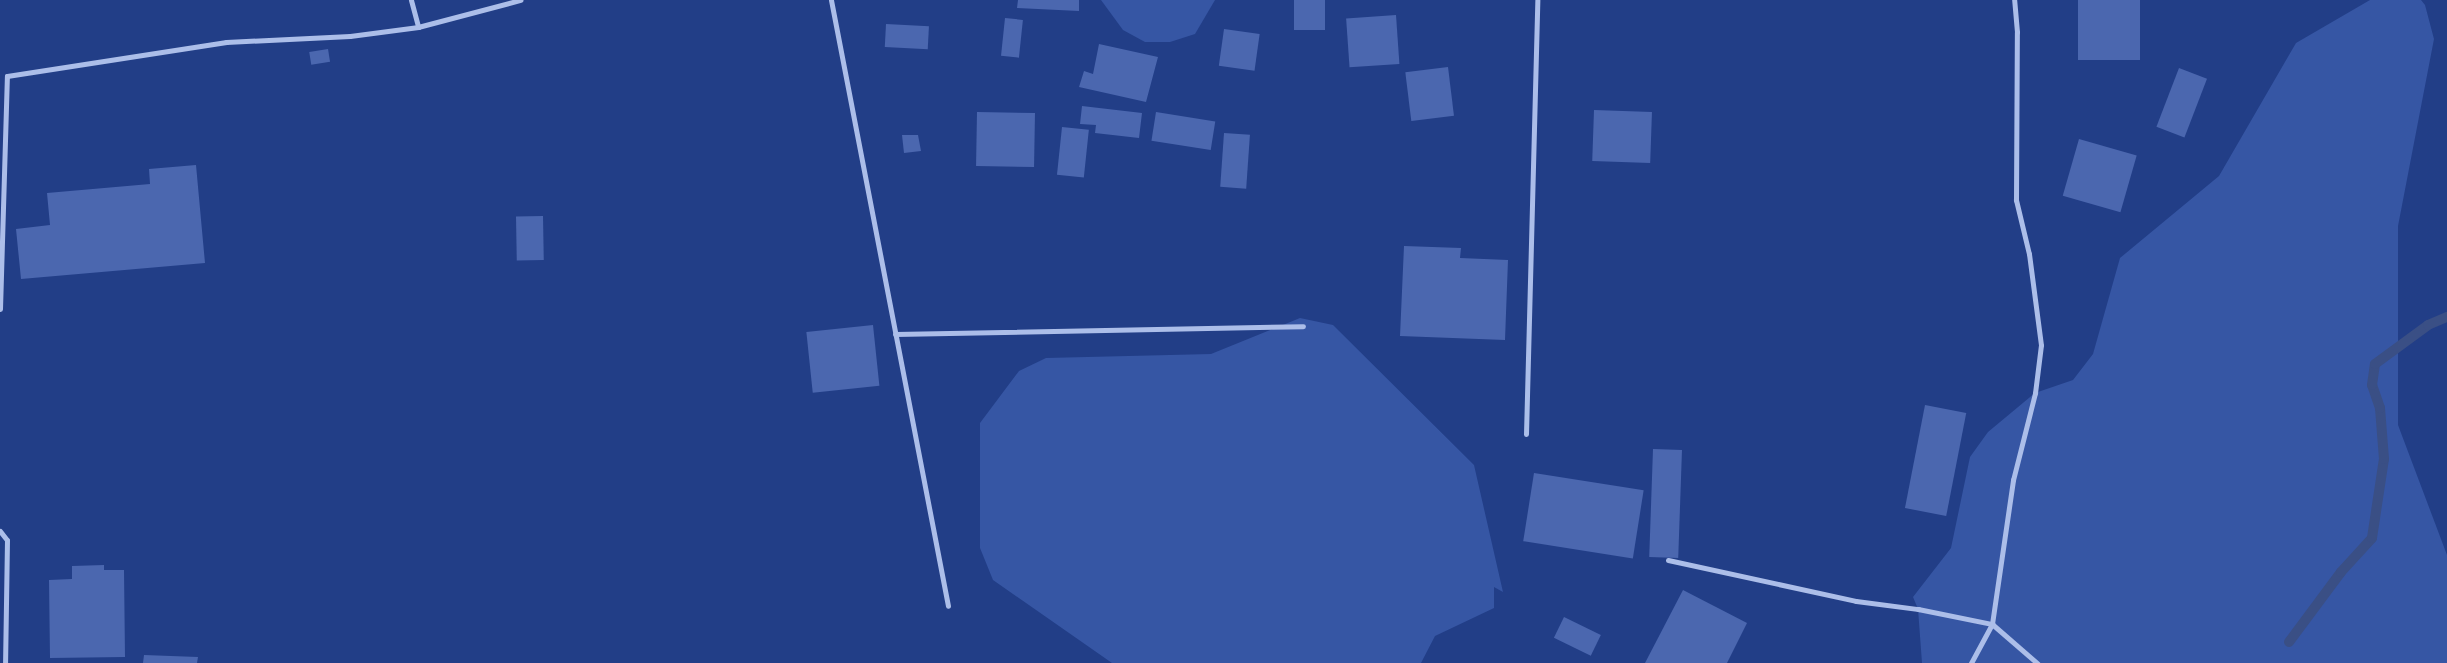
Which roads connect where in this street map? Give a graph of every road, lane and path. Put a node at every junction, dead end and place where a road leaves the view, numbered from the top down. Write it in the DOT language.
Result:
graph roads {
  1 [pos="411,0"];
  2 [pos="520,0"];
  3 [pos="831,0"];
  4 [pos="1537,0"];
  5 [pos="2014,0"];
  6 [pos="418,27"];
  7 [pos="0,309"];
  8 [pos="1303,326"];
  9 [pos="895,334"];
  10 [pos="1526,434"];
  11 [pos="0,531"];
  12 [pos="1668,560"];
  13 [pos="948,606"];
  14 [pos="1992,624"];
  15 [pos="5,663"];
  16 [pos="1971,663"];
  17 [pos="2037,663"];
  1 -- 6 [label="street"];
  2 -- 6 [label="street"];
  3 -- 9 [label="street"];
  4 -- 10 [label="street"];
  5 -- 14 [label="street"];
  6 -- 7 [label="street"];
  8 -- 9 [label="street"];
  9 -- 13 [label="street"];
  11 -- 15 [label="street"];
  12 -- 14 [label="street"];
  14 -- 16 [label="street"];
  14 -- 17 [label="street"];
}
